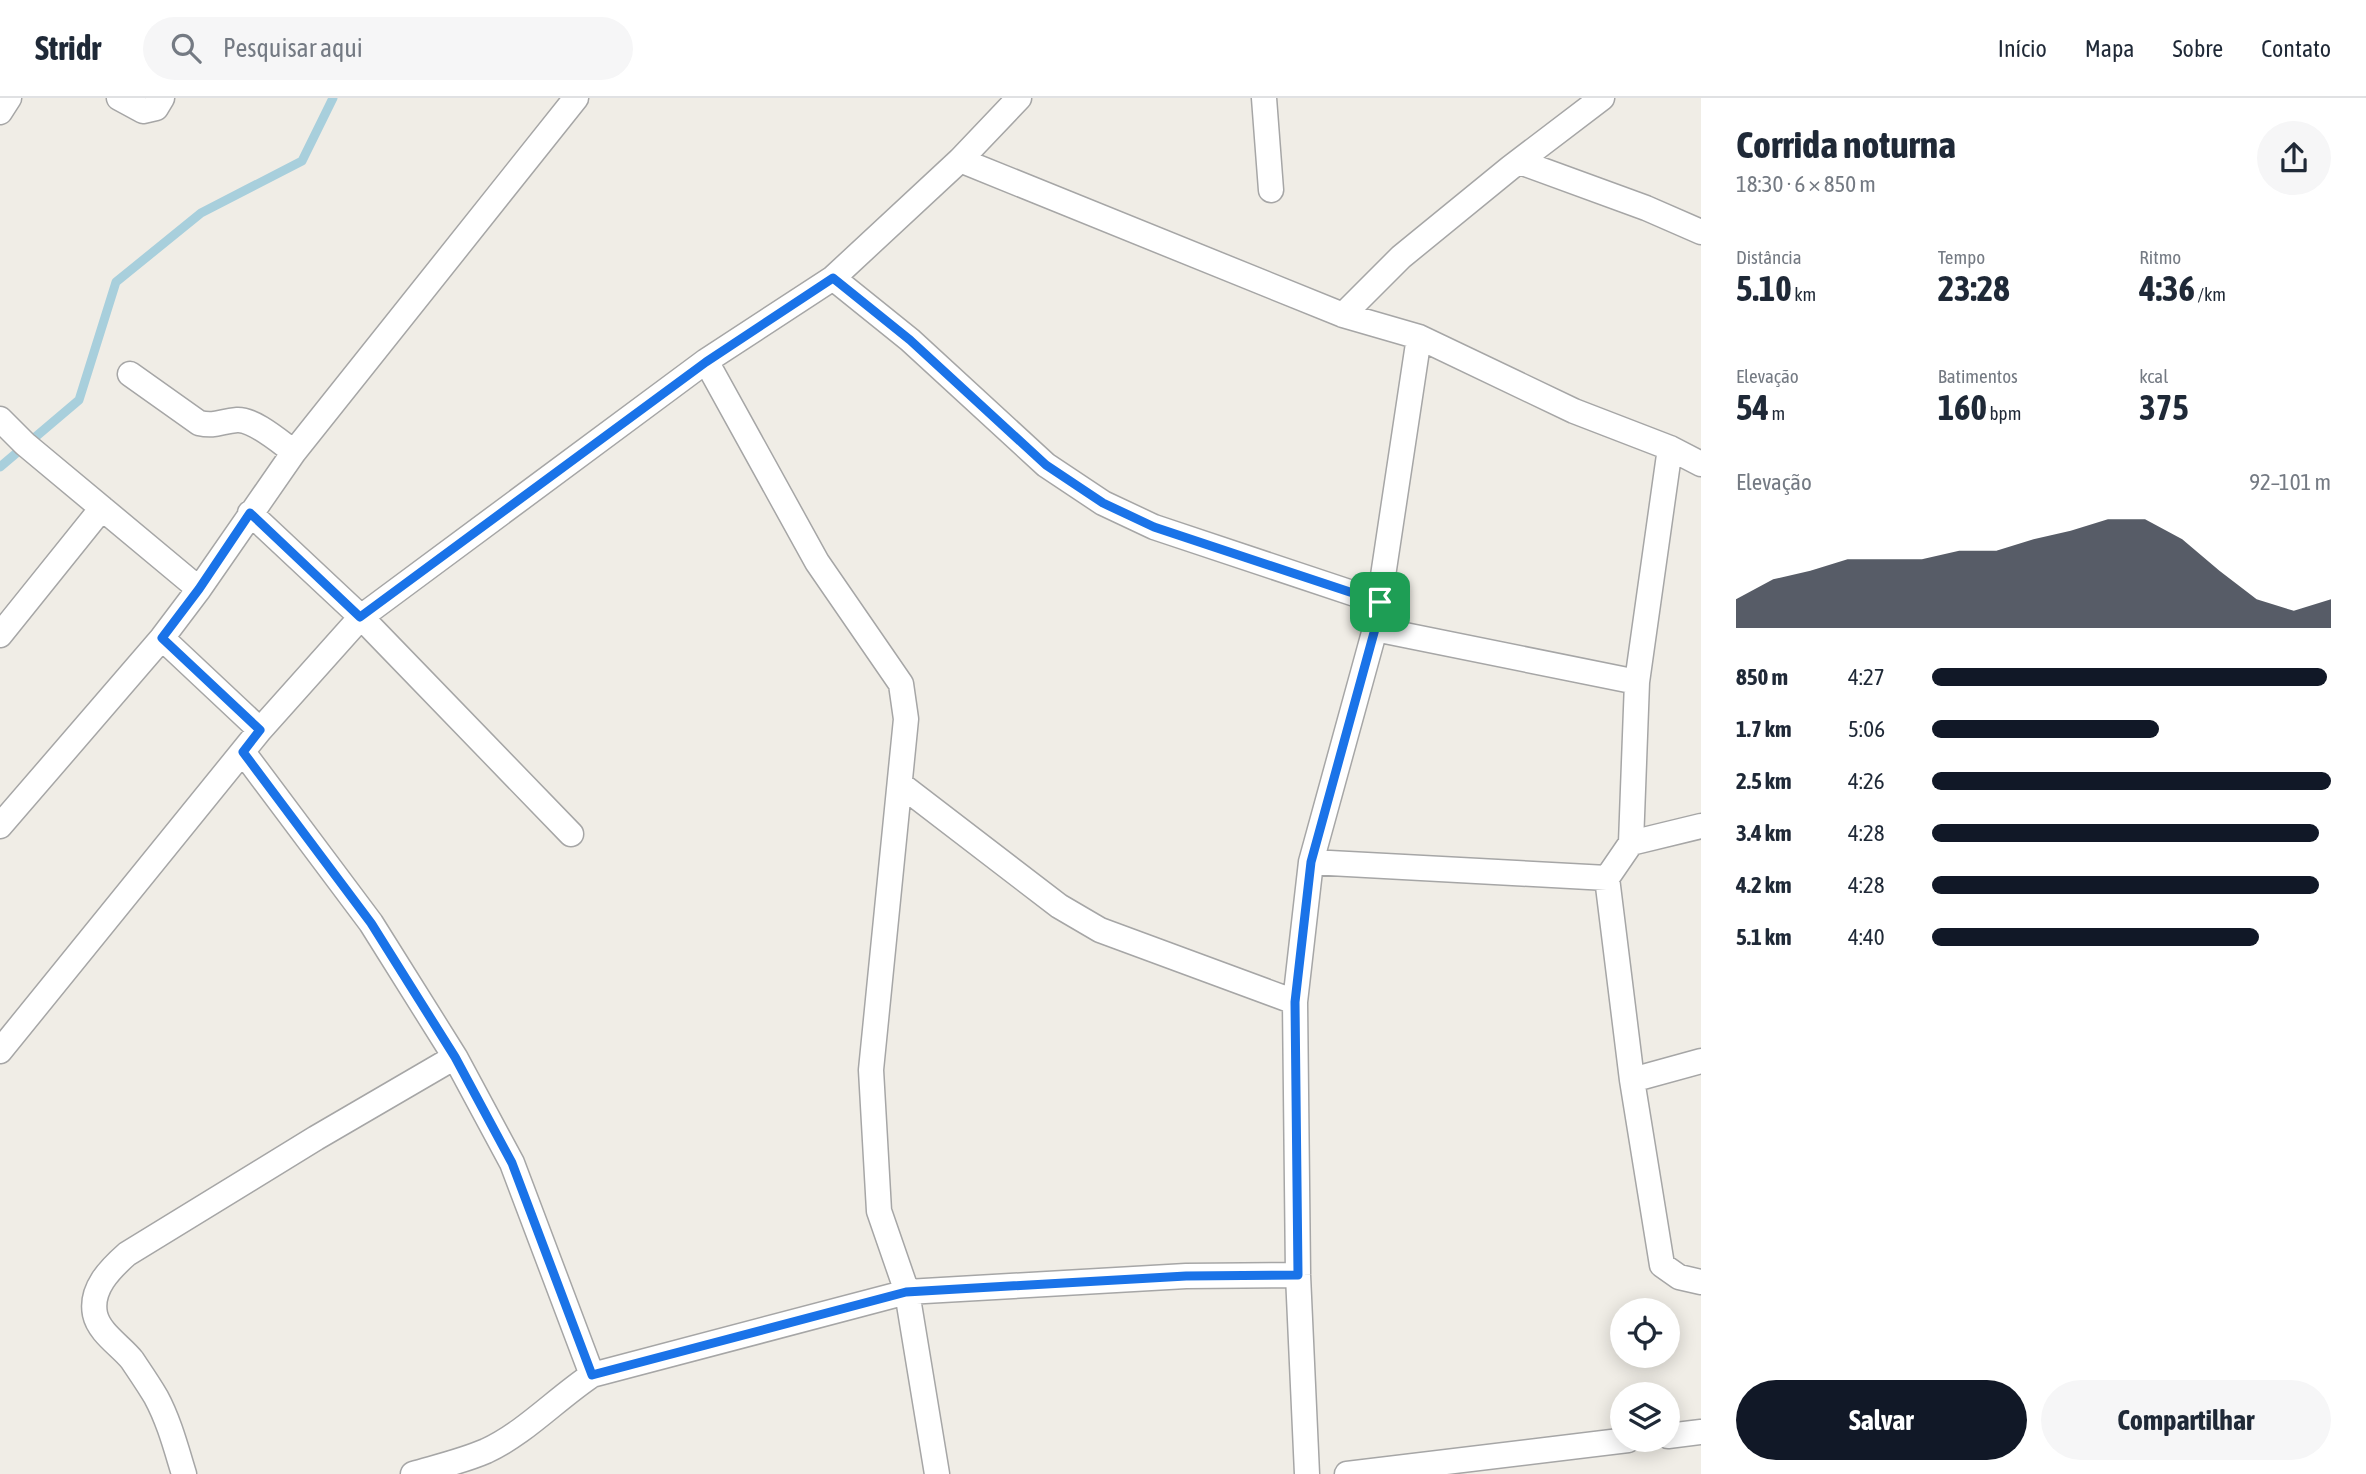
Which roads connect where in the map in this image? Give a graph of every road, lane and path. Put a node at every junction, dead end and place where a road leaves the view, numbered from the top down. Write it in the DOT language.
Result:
graph roads {
  1 [pos="9,98"];
  2 [pos="119,98"];
  3 [pos="162,98"];
  4 [pos="576,98"];
  5 [pos="1019,98"];
  6 [pos="1264,98"];
  7 [pos="1602,98"];
  8 [pos="0,112"];
  9 [pos="960,160"];
  10 [pos="1520,162"];
  11 [pos="1271,190"];
  12 [pos="1701,232"];
  13 [pos="833,278"];
  14 [pos="1343,315"];
  15 [pos="1419,337"];
  16 [pos="706,362"];
  17 [pos="130,374"];
  18 [pos="0,419"];
  19 [pos="1670,448"];
  20 [pos="294,452"];
  21 [pos="1701,464"];
  22 [pos="102,508"];
  23 [pos="250,513"];
  24 [pos="199,589"];
  25 [pos="1380,602"];
  26 [pos="360,617"];
  27 [pos="1375,629"];
  28 [pos="0,635"];
  29 [pos="162,638"];
  30 [pos="1637,682"];
  31 [pos="260,730"];
  32 [pos="243,752"];
  33 [pos="900,784"];
  34 [pos="0,826"];
  35 [pos="1701,826"];
  36 [pos="570,834"];
  37 [pos="1631,843"];
  38 [pos="1311,862"];
  39 [pos="1607,878"];
  40 [pos="1295,1002"];
  41 [pos="0,1051"];
  42 [pos="455,1057"];
  43 [pos="1701,1061"];
  44 [pos="1632,1080"];
  45 [pos="1298,1275"];
  46 [pos="1701,1282"];
  47 [pos="906,1292"];
  48 [pos="592,1375"];
  49 [pos="1701,1432"];
  50 [pos="1680,1435"];
  51 [pos="1610,1442"];
  52 [pos="184,1474"];
  53 [pos="413,1474"];
  54 [pos="937,1474"];
  55 [pos="1307,1474"];
  56 [pos="1347,1474"];
  1 -- 8 [label="street"];
  2 -- 3 [label="street"];
  4 -- 20 [label="street"];
  5 -- 9 [label="street"];
  6 -- 11 [label="street"];
  7 -- 10 [label="street"];
  9 -- 13 [label="street"];
  9 -- 14 [label="street"];
  10 -- 12 [label="street"];
  10 -- 14 [label="street"];
  13 -- 16 [label="street"];
  13 -- 25 [label="street"];
  14 -- 15 [label="street"];
  15 -- 19 [label="street"];
  15 -- 25 [label="street"];
  16 -- 26 [label="street"];
  16 -- 33 [label="street"];
  17 -- 20 [label="street"];
  18 -- 22 [label="street"];
  19 -- 21 [label="street"];
  19 -- 30 [label="street"];
  20 -- 23 [label="street"];
  22 -- 24 [label="street"];
  22 -- 28 [label="street"];
  23 -- 24 [label="street"];
  23 -- 26 [label="street"];
  24 -- 29 [label="street"];
  25 -- 27 [label="street"];
  26 -- 31 [label="street"];
  26 -- 36 [label="street"];
  27 -- 30 [label="street"];
  27 -- 38 [label="street"];
  29 -- 31 [label="street"];
  29 -- 34 [label="street"];
  30 -- 37 [label="street"];
  31 -- 32 [label="street"];
  32 -- 41 [label="street"];
  32 -- 42 [label="street"];
  33 -- 40 [label="street"];
  33 -- 47 [label="street"];
  35 -- 37 [label="street"];
  37 -- 39 [label="street"];
  38 -- 39 [label="street"];
  38 -- 40 [label="street"];
  39 -- 44 [label="street"];
  40 -- 45 [label="street"];
  42 -- 48 [label="street"];
  42 -- 52 [label="street"];
  43 -- 44 [label="street"];
  44 -- 46 [label="street"];
  45 -- 47 [label="street"];
  45 -- 55 [label="street"];
  47 -- 48 [label="street"];
  47 -- 54 [label="street"];
  48 -- 53 [label="street"];
  49 -- 50 [label="street"];
  51 -- 56 [label="street"];
}
